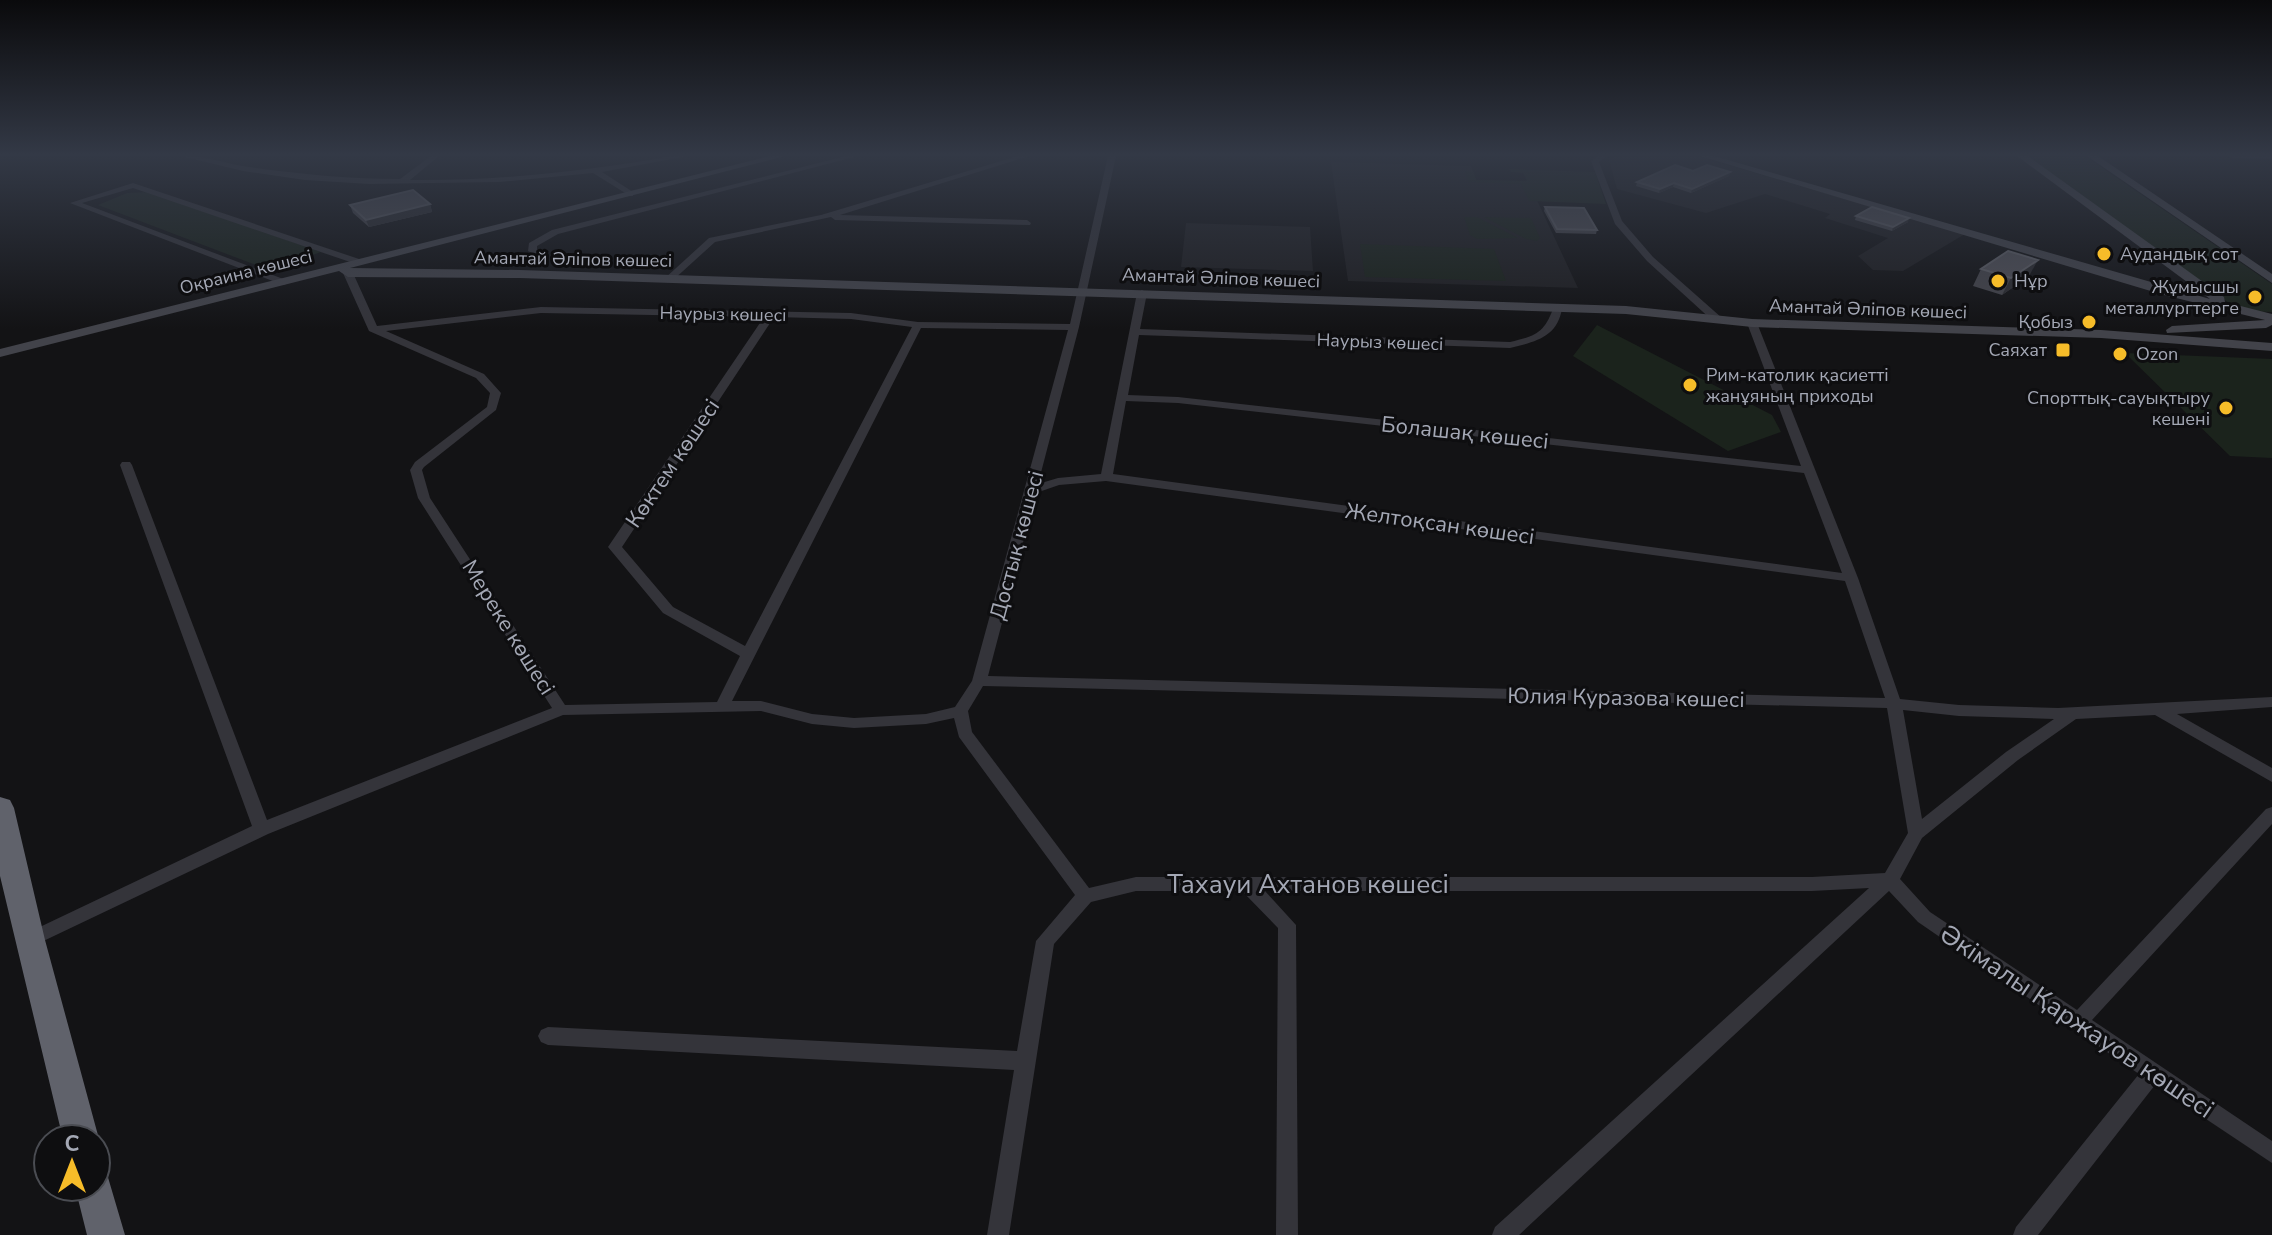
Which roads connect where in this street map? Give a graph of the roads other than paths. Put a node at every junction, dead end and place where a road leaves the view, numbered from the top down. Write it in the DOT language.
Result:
graph roads {
  1 [pos="102,214"];
  2 [pos="217,214"];
  3 [pos="552,214"];
  4 [pos="627,214"];
  5 [pos="834,214"];
  6 [pos="1099,214"];
  7 [pos="1615,214"];
  8 [pos="1901,214"];
  9 [pos="2097,214"];
  10 [pos="2176,214"];
  11 [pos="823,217"];
  12 [pos="1027,223"];
  13 [pos="541,254"];
  14 [pos="359,262"];
  15 [pos="344,270"];
  16 [pos="669,279"];
  17 [pos="2272,279"];
  18 [pos="283,282"];
  19 [pos="1082,291"];
  20 [pos="2168,292"];
  21 [pos="1142,293"];
  22 [pos="2192,297"];
  23 [pos="2213,303"];
  24 [pos="1557,308"];
  25 [pos="2242,313"];
  26 [pos="771,315"];
  27 [pos="1718,320"];
  28 [pos="1752,323"];
  29 [pos="918,325"];
  30 [pos="2267,326"];
  31 [pos="1074,327"];
  32 [pos="373,329"];
  33 [pos="2158,330"];
  34 [pos="1134,332"];
  35 [pos="2101,334"];
  36 [pos="2272,347"];
  37 [pos="0,353"];
  38 [pos="1122,398"];
  39 [pos="126,465"];
  40 [pos="1809,470"];
  41 [pos="1106,477"];
  42 [pos="1030,491"];
  43 [pos="1851,578"];
  44 [pos="748,654"];
  45 [pos="979,681"];
  46 [pos="2272,702"];
  47 [pos="1894,703"];
  48 [pos="723,704"];
  49 [pos="561,710"];
  50 [pos="2158,710"];
  51 [pos="960,711"];
  52 [pos="2075,711"];
  53 [pos="2272,776"];
  54 [pos="0,808"];
  55 [pos="2272,813"];
  56 [pos="262,829"];
  57 [pos="1916,833"];
  58 [pos="1890,880"];
  59 [pos="1248,886"];
  60 [pos="1085,896"];
  61 [pos="29,940"];
  62 [pos="2078,1022"];
  63 [pos="548,1036"];
  64 [pos="1024,1061"];
  65 [pos="2153,1072"];
  66 [pos="77,1123"];
  67 [pos="2272,1153"];
  68 [pos="98,1203"];
  69 [pos="106,1235"];
  70 [pos="998,1235"];
  71 [pos="1287,1235"];
  72 [pos="1503,1235"];
  73 [pos="2024,1235"];
  1 -- 18 [label="street"];
  2 -- 14 [label="street"];
  3 -- 14 [label="main road, Окраина көшесі"];
  4 -- 13 [label="street"];
  5 -- 11 [label="street"];
  6 -- 19 [label="street, Достық көшесі"];
  7 -- 27 [label="street"];
  8 -- 20 [label="main road"];
  9 -- 23 [label="main road"];
  10 -- 17 [label="main road"];
  11 -- 12 [label="street"];
  11 -- 16 [label="street"];
  14 -- 15 [label="main road, Окраина көшесі"];
  15 -- 16 [label="main road, Амантай Әліпов көшесі"];
  15 -- 18 [label="main road, Окраина көшесі"];
  15 -- 32 [label="street"];
  16 -- 19 [label="main road, Амантай Әліпов көшесі"];
  18 -- 37 [label="main road, Окраина көшесі"];
  19 -- 21 [label="main road, Амантай Әліпов көшесі"];
  19 -- 31 [label="street, Достық көшесі"];
  20 -- 22 [label="main road"];
  20 -- 23 [label="main road"];
  21 -- 24 [label="main road, Амантай Әліпов көшесі"];
  21 -- 34 [label="street"];
  22 -- 23 [label="main road"];
  22 -- 25 [label="main road"];
  23 -- 25 [label="main road"];
  23 -- 30 [label="main road"];
  23 -- 33 [label="main road"];
  24 -- 27 [label="main road, Амантай Әліпов көшесі"];
  24 -- 34 [label="street, Наурыз көшесі"];
  25 -- 30 [label="main road"];
  26 -- 29 [label="street, Наурыз көшесі"];
  26 -- 32 [label="street, Наурыз көшесі"];
  26 -- 44 [label="street, Көктем көшесі"];
  27 -- 28 [label="main road, Амантай Әліпов көшесі"];
  28 -- 35 [label="main road, Амантай Әліпов көшесі"];
  28 -- 40 [label="street"];
  29 -- 31 [label="street, Наурыз көшесі"];
  29 -- 44 [label="street"];
  30 -- 33 [label="main road, Амантай Әліпов көшесі"];
  31 -- 42 [label="street, Достық көшесі"];
  32 -- 49 [label="street, Мереке көшесі"];
  33 -- 35 [label="main road, Амантай Әліпов көшесі"];
  34 -- 38 [label="street"];
  35 -- 36 [label="main road, Амантай Әліпов көшесі"];
  38 -- 40 [label="street, Болашақ көшесі"];
  38 -- 41 [label="street"];
  39 -- 56 [label="street"];
  40 -- 43 [label="street"];
  41 -- 42 [label="street, Желтоқсан көшесі"];
  41 -- 43 [label="street, Желтоқсан көшесі"];
  42 -- 45 [label="street, Достық көшесі"];
  43 -- 47 [label="street"];
  44 -- 48 [label="street"];
  45 -- 47 [label="street, Юлия Куразова көшесі"];
  45 -- 51 [label="street, Достық көшесі"];
  46 -- 50 [label="street, Юлия Куразова көшесі"];
  47 -- 52 [label="street, Юлия Куразова көшесі"];
  47 -- 57 [label="street"];
  48 -- 49 [label="street, Мереке көшесі"];
  48 -- 51 [label="street, Мереке көшесі"];
  49 -- 56 [label="street"];
  50 -- 52 [label="street, Юлия Куразова көшесі"];
  50 -- 53 [label="street"];
  51 -- 60 [label="street"];
  52 -- 57 [label="street"];
  54 -- 61 [label="highway"];
  55 -- 62 [label="street"];
  56 -- 61 [label="street"];
  57 -- 58 [label="street"];
  58 -- 59 [label="street, Тахауи Ахтанов көшесі"];
  58 -- 62 [label="street, Әкімалы Қаржауов көшесі"];
  58 -- 72 [label="street"];
  59 -- 60 [label="street, Тахауи Ахтанов көшесі"];
  59 -- 71 [label="street"];
  60 -- 64 [label="street"];
  61 -- 66 [label="highway"];
  62 -- 65 [label="street, Әкімалы Қаржауов көшесі"];
  63 -- 64 [label="street"];
  64 -- 70 [label="street"];
  65 -- 67 [label="street, Әкімалы Қаржауов көшесі"];
  65 -- 73 [label="street"];
  68 -- 69 [label="highway"];
}
